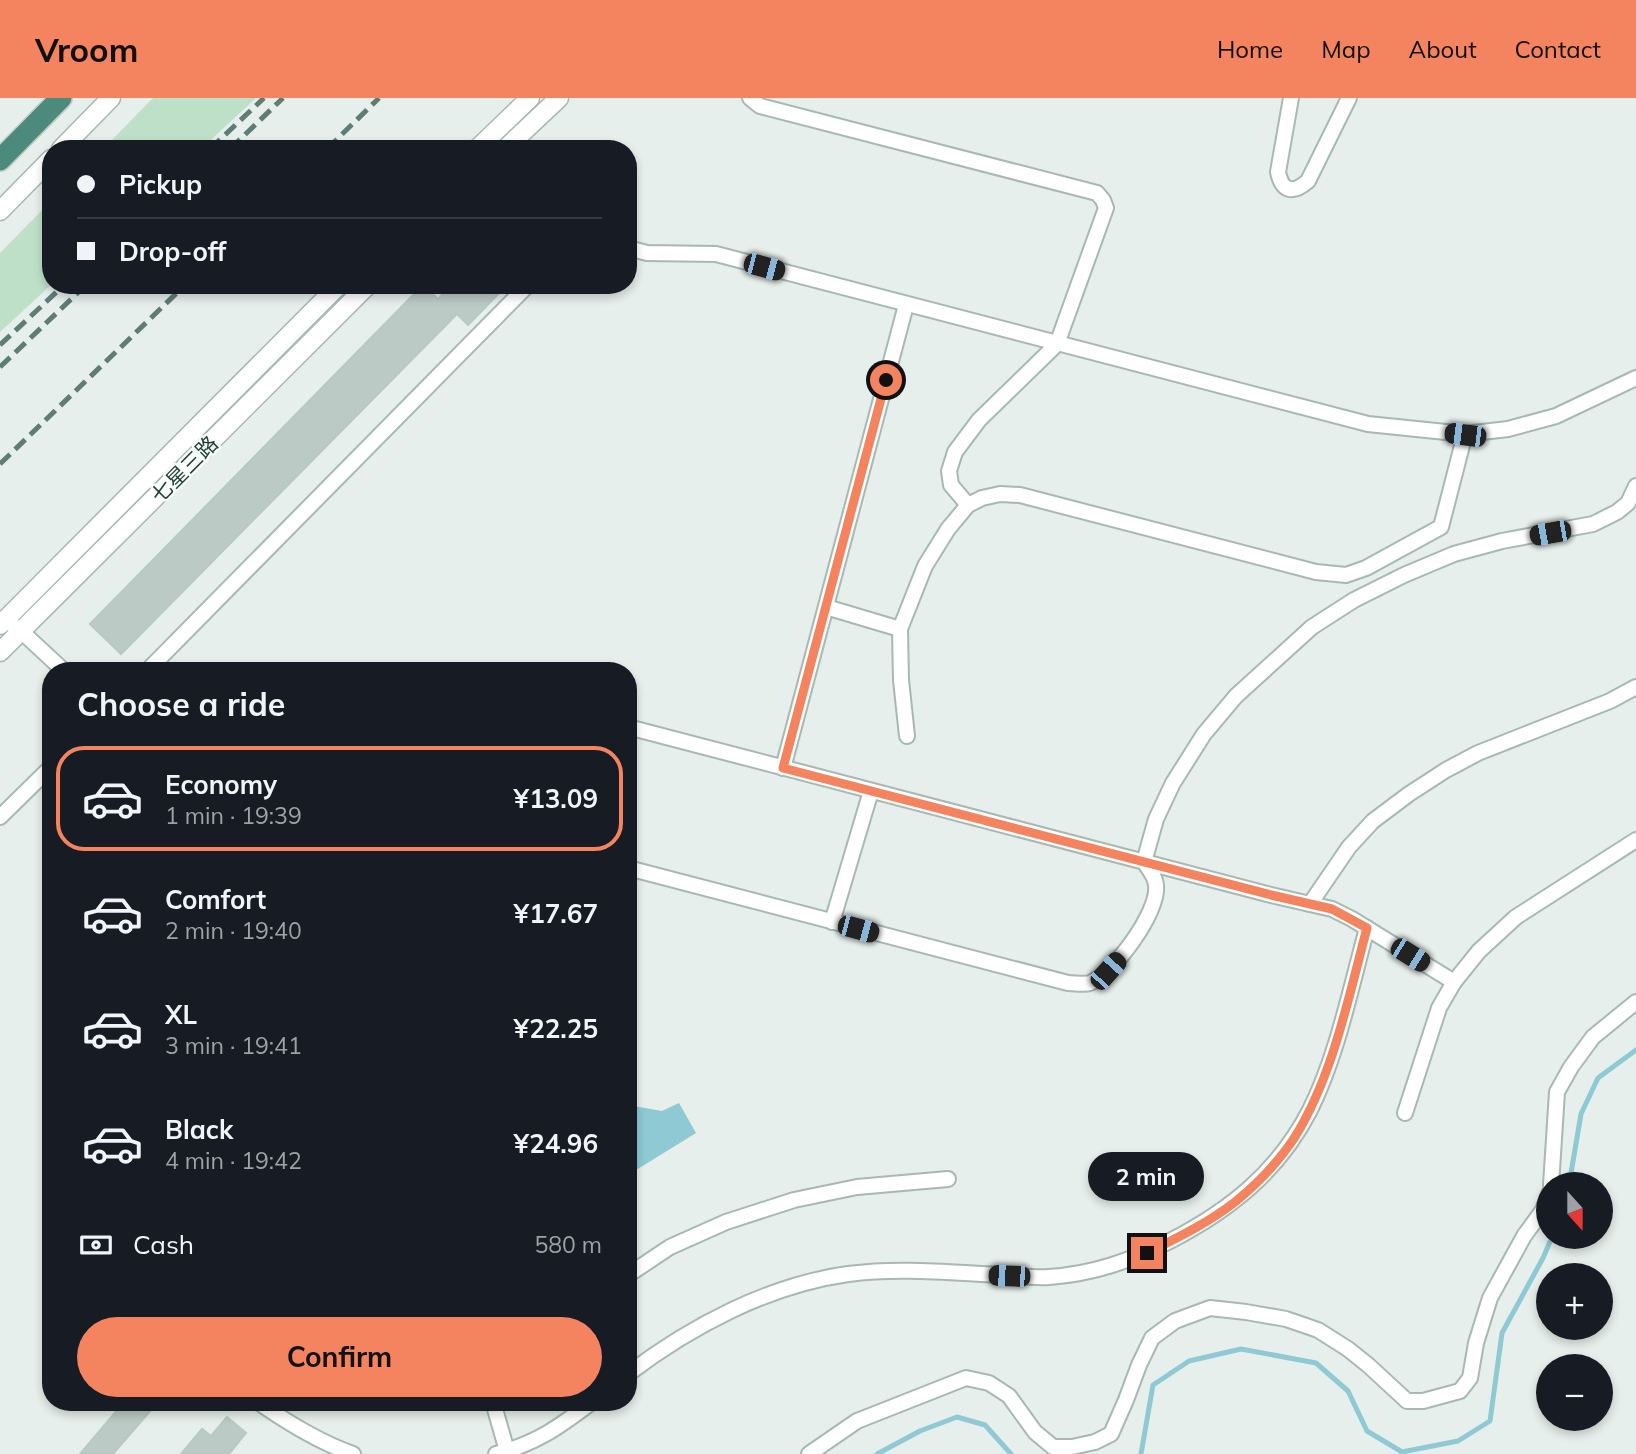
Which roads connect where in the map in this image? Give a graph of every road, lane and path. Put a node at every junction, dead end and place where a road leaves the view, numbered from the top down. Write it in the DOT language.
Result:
graph roads {
  1 [pos="61,98"];
  2 [pos="111,98"];
  3 [pos="530,98"];
  4 [pos="559,98"];
  5 [pos="750,98"];
  6 [pos="1291,98"];
  7 [pos="1349,98"];
  8 [pos="70,140"];
  9 [pos="486,140"];
  10 [pos="515,140"];
  11 [pos="0,160"];
  12 [pos="42,168"];
  13 [pos="0,211"];
  14 [pos="637,250"];
  15 [pos="330,294"];
  16 [pos="359,294"];
  17 [pos="519,294"];
  18 [pos="906,305"];
  19 [pos="1057,344"];
  20 [pos="1636,378"];
  21 [pos="1465,435"];
  22 [pos="1636,486"];
  23 [pos="968,505"];
  24 [pos="826,607"];
  25 [pos="3,622"];
  26 [pos="900,629"];
  27 [pos="21,631"];
  28 [pos="0,652"];
  29 [pos="54,662"];
  30 [pos="156,662"];
  31 [pos="1636,687"];
  32 [pos="637,729"];
  33 [pos="907,736"];
  34 [pos="783,768"];
  35 [pos="42,776"];
  36 [pos="871,791"];
  37 [pos="0,817"];
  38 [pos="1636,840"];
  39 [pos="1144,862"];
  40 [pos="637,870"];
  41 [pos="1310,904"];
  42 [pos="832,922"];
  43 [pos="1367,928"];
  44 [pos="1454,982"];
  45 [pos="1636,1002"];
  46 [pos="1405,1113"];
  47 [pos="1552,1172"];
  48 [pos="948,1179"];
  49 [pos="1536,1220"];
  50 [pos="637,1269"];
  51 [pos="637,1368"];
  52 [pos="272,1411"];
  53 [pos="495,1411"];
  54 [pos="579,1411"];
  55 [pos="502,1452"];
  56 [pos="353,1454"];
  57 [pos="809,1454"];
  1 -- 11 [label="highway"];
  2 -- 8 [label="street"];
  3 -- 9 [label="street"];
  4 -- 10 [label="street"];
  5 -- 19 [label="street"];
  6 -- 7 [label="street"];
  12 -- 13 [label="street"];
  14 -- 18 [label="street"];
  15 -- 25 [label="street, 七星三路"];
  16 -- 27 [label="street, 七星三路"];
  17 -- 30 [label="street"];
  18 -- 19 [label="street"];
  18 -- 24 [label="street"];
  19 -- 21 [label="street"];
  19 -- 23 [label="street"];
  20 -- 21 [label="street"];
  21 -- 23 [label="street"];
  22 -- 39 [label="street"];
  23 -- 26 [label="street"];
  24 -- 26 [label="street"];
  24 -- 34 [label="street"];
  25 -- 27 [label="street"];
  26 -- 33 [label="street"];
  27 -- 28 [label="street, 七星三路"];
  27 -- 29 [label="street"];
  31 -- 41 [label="street"];
  32 -- 34 [label="street"];
  34 -- 36 [label="street"];
  35 -- 37 [label="street"];
  36 -- 39 [label="street"];
  36 -- 42 [label="street"];
  38 -- 44 [label="street"];
  39 -- 41 [label="street"];
  39 -- 42 [label="street"];
  40 -- 42 [label="street"];
  41 -- 43 [label="street"];
  43 -- 44 [label="street"];
  43 -- 51 [label="street"];
  44 -- 46 [label="street"];
  45 -- 47 [label="street"];
  48 -- 50 [label="street"];
  49 -- 57 [label="street"];
  52 -- 56 [label="street"];
  53 -- 55 [label="street"];
  54 -- 55 [label="street"];
}
